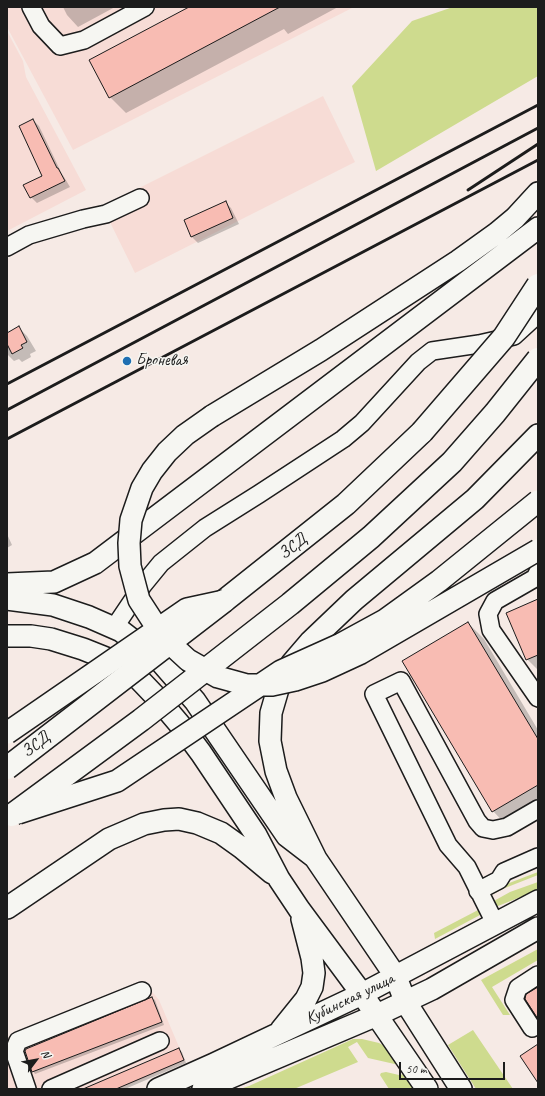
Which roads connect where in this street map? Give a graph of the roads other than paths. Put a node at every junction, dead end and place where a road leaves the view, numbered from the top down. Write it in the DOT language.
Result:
graph roads {
  1 [pos="31,7"];
  2 [pos="145,7"];
  3 [pos="538,193"];
  4 [pos="140,198"];
  5 [pos="538,228"];
  6 [pos="7,247"];
  7 [pos="538,285"];
  8 [pos="538,314"];
  9 [pos="538,360"];
  10 [pos="538,435"];
  11 [pos="538,501"];
  12 [pos="538,550"];
  13 [pos="538,572"];
  14 [pos="7,584"];
  15 [pos="7,598"];
  16 [pos="224,601"];
  17 [pos="114,628"];
  18 [pos="7,636"];
  19 [pos="538,698"];
  20 [pos="7,733"];
  21 [pos="7,768"];
  22 [pos="538,809"];
  23 [pos="9,816"];
  24 [pos="538,857"];
  25 [pos="316,859"];
  26 [pos="279,879"];
  27 [pos="478,891"];
  28 [pos="538,901"];
  29 [pos="7,908"];
  30 [pos="299,909"];
  31 [pos="495,923"];
  32 [pos="538,928"];
  33 [pos="538,975"];
  34 [pos="396,977"];
  35 [pos="142,991"];
  36 [pos="362,994"];
  37 [pos="405,1001"];
  38 [pos="377,1015"];
  39 [pos="532,1028"];
  40 [pos="278,1034"];
  41 [pos="160,1041"];
  42 [pos="27,1089"];
  43 [pos="50,1089"];
  44 [pos="158,1089"];
  45 [pos="203,1089"];
  46 [pos="427,1089"];
  47 [pos="461,1089"];
  1 -- 2 [label="lane"];
  3 -- 12 [label="main road, bridge"];
  4 -- 6 [label="lane"];
  5 -- 14 [label="main road"];
  7 -- 16 [label="highway, ЗСД, bridge"];
  8 -- 17 [label="lane"];
  9 -- 23 [label="highway, bridge"];
  10 -- 25 [label="main road"];
  11 -- 23 [label="main road, bridge"];
  13 -- 19 [label="lane"];
  15 -- 17 [label="main road"];
  16 -- 20 [label="main road, bridge"];
  16 -- 21 [label="highway, ЗСД, bridge"];
  17 -- 25 [label="main road"];
  18 -- 26 [label="main road"];
  22 -- 27 [label="lane"];
  24 -- 27 [label="lane"];
  25 -- 34 [label="main road"];
  26 -- 29 [label="main road"];
  26 -- 30 [label="main road"];
  27 -- 31 [label="lane"];
  28 -- 31 [label="main road, Кубинская улица"];
  30 -- 36 [label="main road"];
  30 -- 40 [label="main road"];
  31 -- 34 [label="main road, Кубинская улица"];
  32 -- 37 [label="main road, Кубинская улица"];
  33 -- 39 [label="lane"];
  34 -- 36 [label="main road, Кубинская улица"];
  34 -- 37 [label="main road"];
  35 -- 42 [label="lane"];
  36 -- 38 [label="main road"];
  36 -- 40 [label="main road, Кубинская улица"];
  37 -- 38 [label="main road, Кубинская улица"];
  37 -- 47 [label="main road"];
  38 -- 45 [label="main road, Кубинская улица"];
  38 -- 46 [label="main road"];
  40 -- 44 [label="main road, Кубинская улица"];
  41 -- 43 [label="lane"];
}
